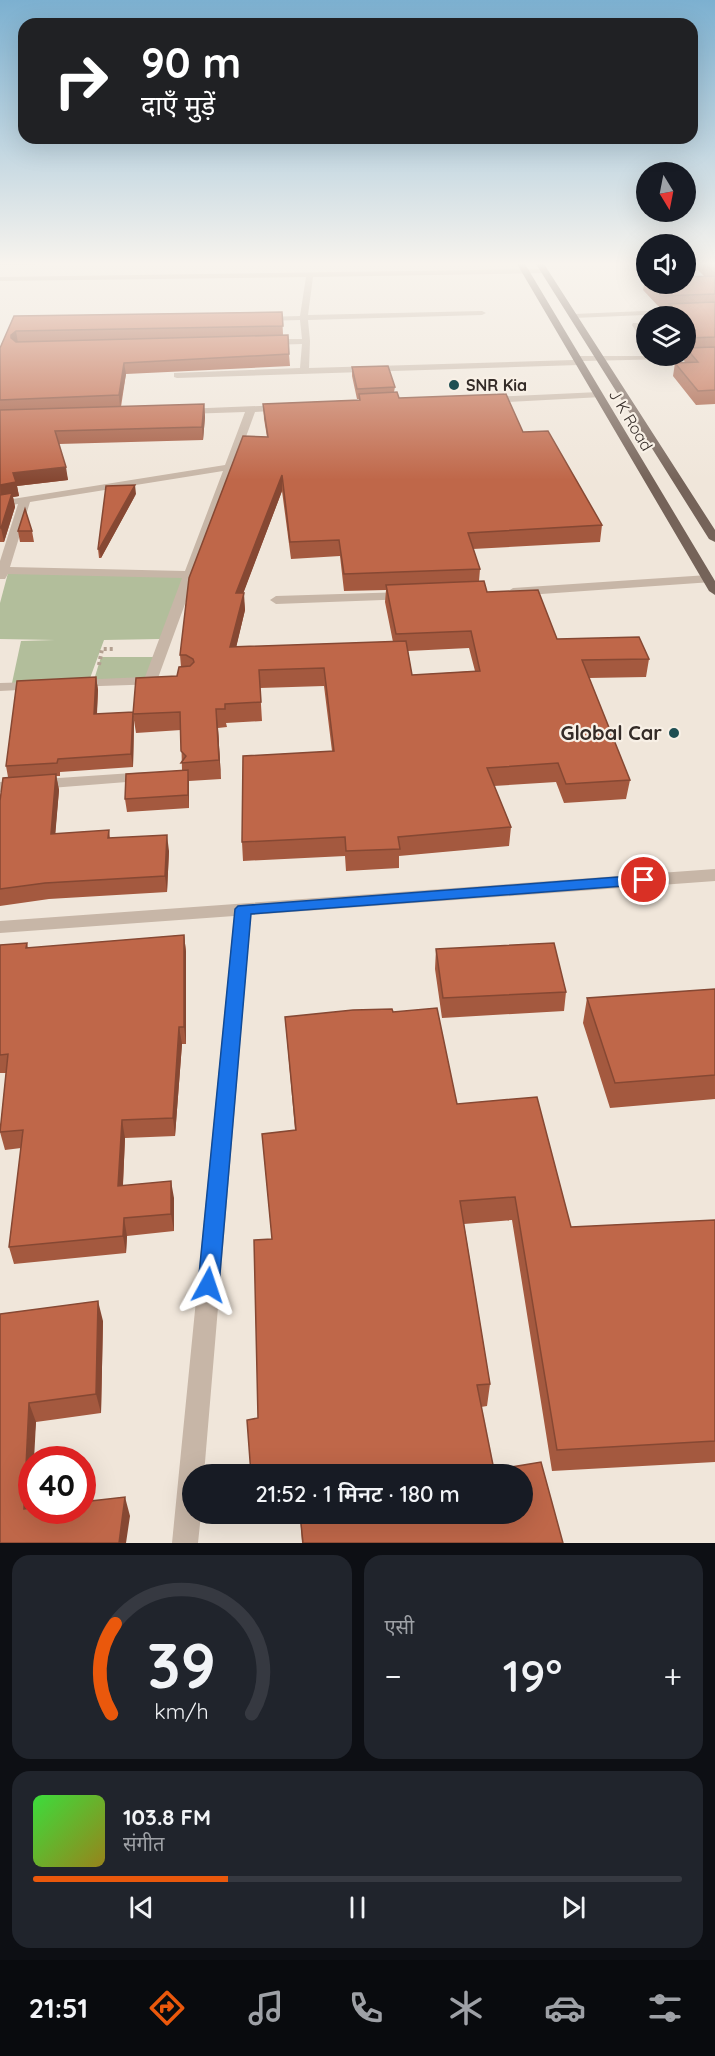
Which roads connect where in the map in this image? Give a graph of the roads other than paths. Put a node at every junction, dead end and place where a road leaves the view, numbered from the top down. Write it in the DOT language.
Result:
graph roads {
  1 [pos="306,336"];
  2 [pos="563,336"];
  3 [pos="586,336"];
  4 [pos="306,341"];
  5 [pos="258,342"];
  6 [pos="696,355"];
  7 [pos="715,355"];
  8 [pos="636,357"];
  9 [pos="600,358"];
  10 [pos="578,361"];
  11 [pos="304,371"];
  12 [pos="177,375"];
  13 [pos="619,387"];
  14 [pos="597,392"];
  15 [pos="479,400"];
  16 [pos="287,408"];
  17 [pos="251,409"];
  18 [pos="179,411"];
  19 [pos="230,467"];
  20 [pos="25,501"];
  21 [pos="0,504"];
  22 [pos="715,539"];
  23 [pos="2,574"];
  24 [pos="189,575"];
  25 [pos="708,579"];
  26 [pos="715,591"];
  27 [pos="504,592"];
  28 [pos="420,595"];
  29 [pos="276,600"];
  30 [pos="169,680"];
  31 [pos="150,681"];
  32 [pos="0,687"];
  33 [pos="166,775"];
  34 [pos="0,787"];
  35 [pos="715,875"];
  36 [pos="243,909"];
  37 [pos="0,927"];
  38 [pos="185,1543"];
  1 -- 4 [label="street"];
  2 -- 10 [label="main road, J K Road"];
  3 -- 9 [label="main road, J K Road"];
  4 -- 5 [label="street"];
  4 -- 11 [label="street"];
  6 -- 7 [label="street"];
  8 -- 9 [label="street"];
  9 -- 10 [label="street"];
  9 -- 13 [label="main road, J K Road"];
  10 -- 11 [label="street"];
  10 -- 14 [label="main road, J K Road"];
  11 -- 12 [label="street"];
  13 -- 14 [label="main road"];
  13 -- 22 [label="main road, J K Road"];
  14 -- 15 [label="street"];
  14 -- 25 [label="main road, J K Road"];
  16 -- 17 [label="street"];
  17 -- 18 [label="street"];
  17 -- 19 [label="street"];
  19 -- 20 [label="street"];
  19 -- 24 [label="street"];
  20 -- 21 [label="street"];
  20 -- 23 [label="street"];
  23 -- 24 [label="street"];
  24 -- 31 [label="street"];
  25 -- 26 [label="main road, J K Road"];
  25 -- 27 [label="street"];
  28 -- 29 [label="street"];
  30 -- 31 [label="street"];
  31 -- 32 [label="street"];
  33 -- 34 [label="street"];
  35 -- 36 [label="street"];
  36 -- 37 [label="street"];
  36 -- 38 [label="street"];
}
